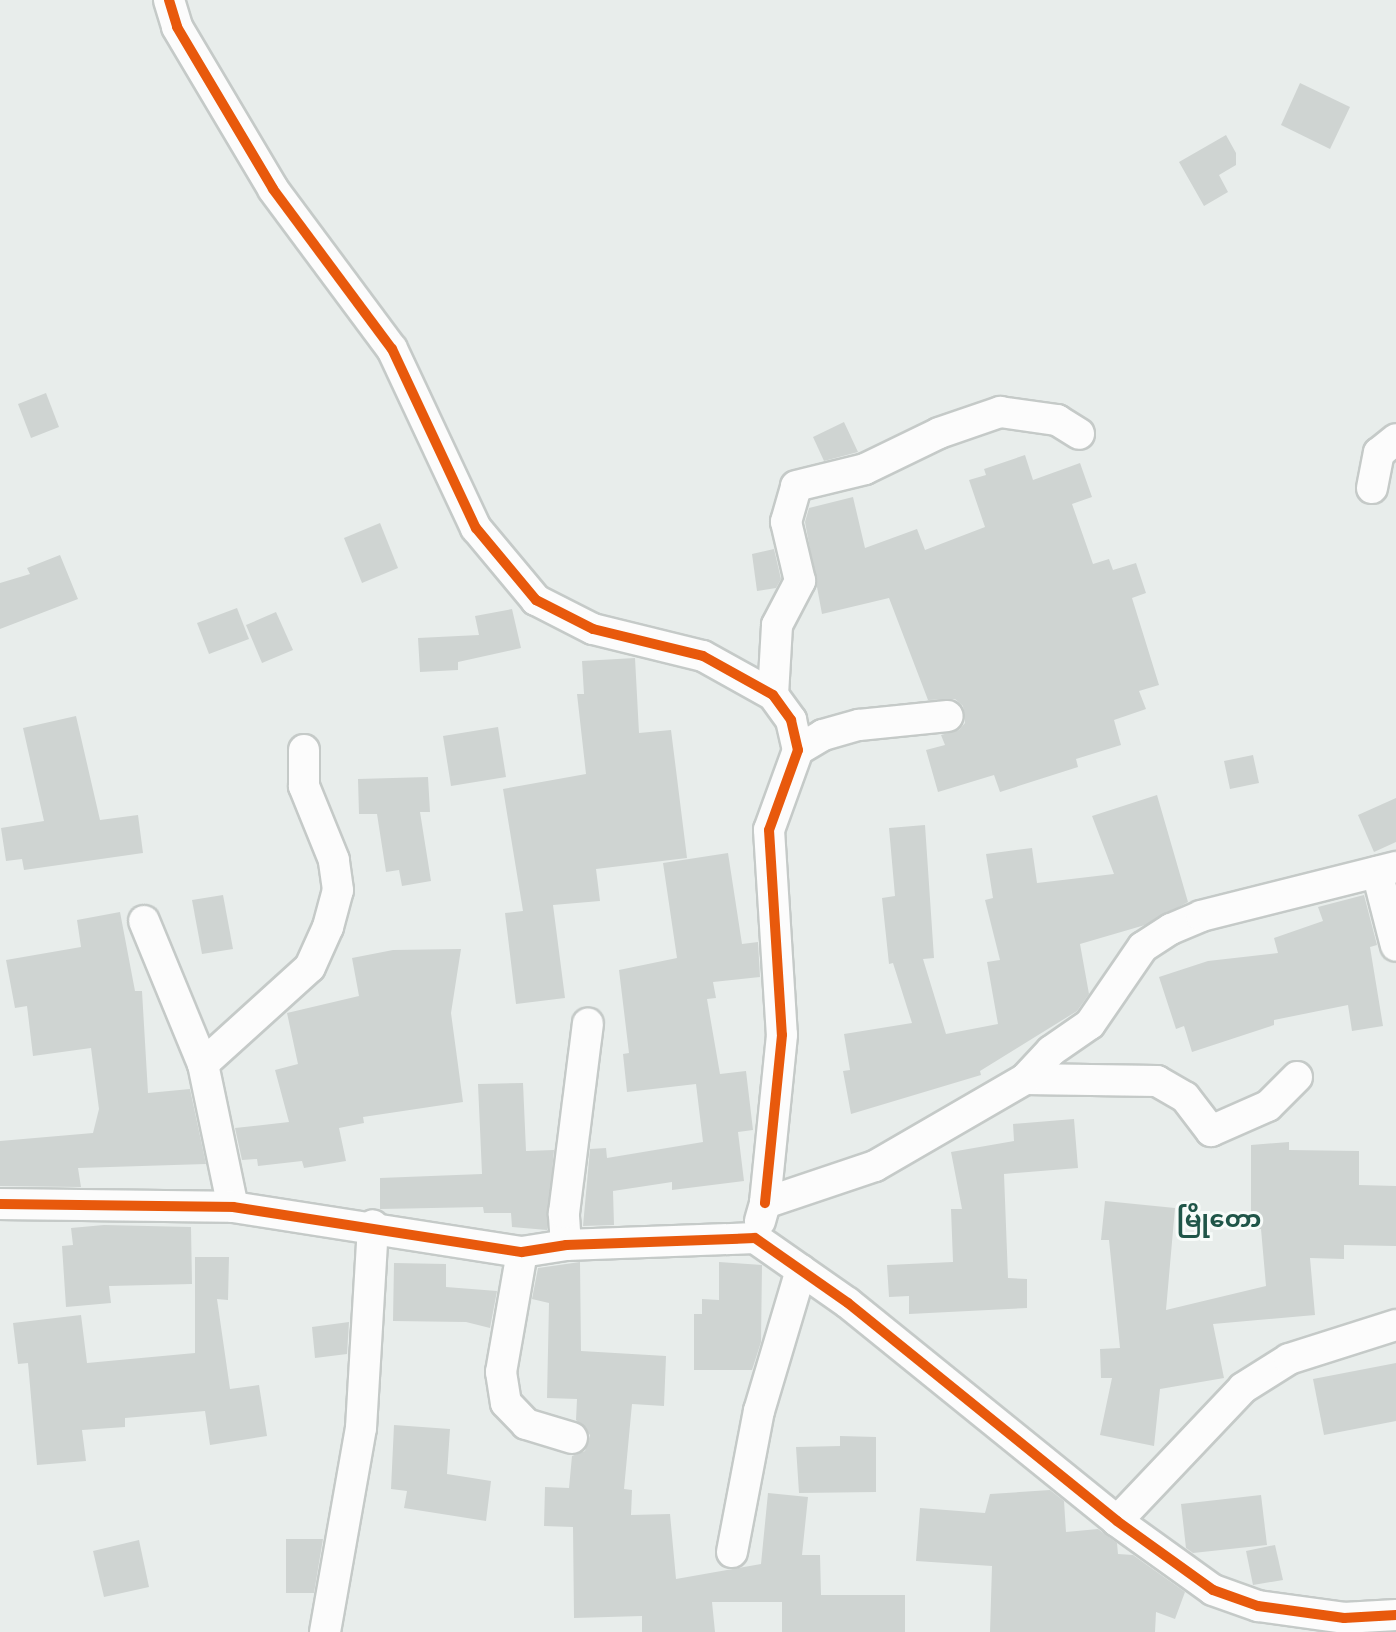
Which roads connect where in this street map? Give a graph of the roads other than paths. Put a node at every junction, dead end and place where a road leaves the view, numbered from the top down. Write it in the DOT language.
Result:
graph roads {
  1 [pos="169,0"];
  2 [pos="1079,434"];
  3 [pos="1396,439"];
  4 [pos="1372,488"];
  5 [pos="773,695"];
  6 [pos="948,716"];
  7 [pos="304,750"];
  8 [pos="798,750"];
  9 [pos="1386,869"];
  10 [pos="144,921"];
  11 [pos="1396,946"];
  12 [pos="588,1024"];
  13 [pos="203,1064"];
  14 [pos="1297,1077"];
  15 [pos="1025,1079"];
  16 [pos="765,1203"];
  17 [pos="0,1204"];
  18 [pos="233,1207"];
  19 [pos="373,1225"];
  20 [pos="755,1238"];
  21 [pos="566,1245"];
  22 [pos="522,1252"];
  23 [pos="801,1270"];
  24 [pos="1396,1325"];
  25 [pos="572,1438"];
  26 [pos="1117,1521"];
  27 [pos="732,1552"];
  28 [pos="1396,1615"];
  29 [pos="1258,1619"];
  30 [pos="325,1632"];
  1 -- 5 [label="street"];
  2 -- 5 [label="street"];
  3 -- 4 [label="street"];
  5 -- 8 [label="street"];
  6 -- 8 [label="street"];
  7 -- 13 [label="street"];
  8 -- 16 [label="street"];
  9 -- 11 [label="street"];
  9 -- 15 [label="street"];
  10 -- 13 [label="street"];
  12 -- 21 [label="street"];
  13 -- 18 [label="street"];
  14 -- 15 [label="street"];
  15 -- 16 [label="street"];
  16 -- 20 [label="street"];
  17 -- 18 [label="street"];
  18 -- 19 [label="street"];
  19 -- 22 [label="street"];
  19 -- 30 [label="street"];
  20 -- 21 [label="street"];
  20 -- 23 [label="street"];
  21 -- 22 [label="street"];
  22 -- 25 [label="street"];
  23 -- 26 [label="street"];
  23 -- 27 [label="street"];
  24 -- 26 [label="street"];
  26 -- 29 [label="street"];
  28 -- 29 [label="street"];
}
